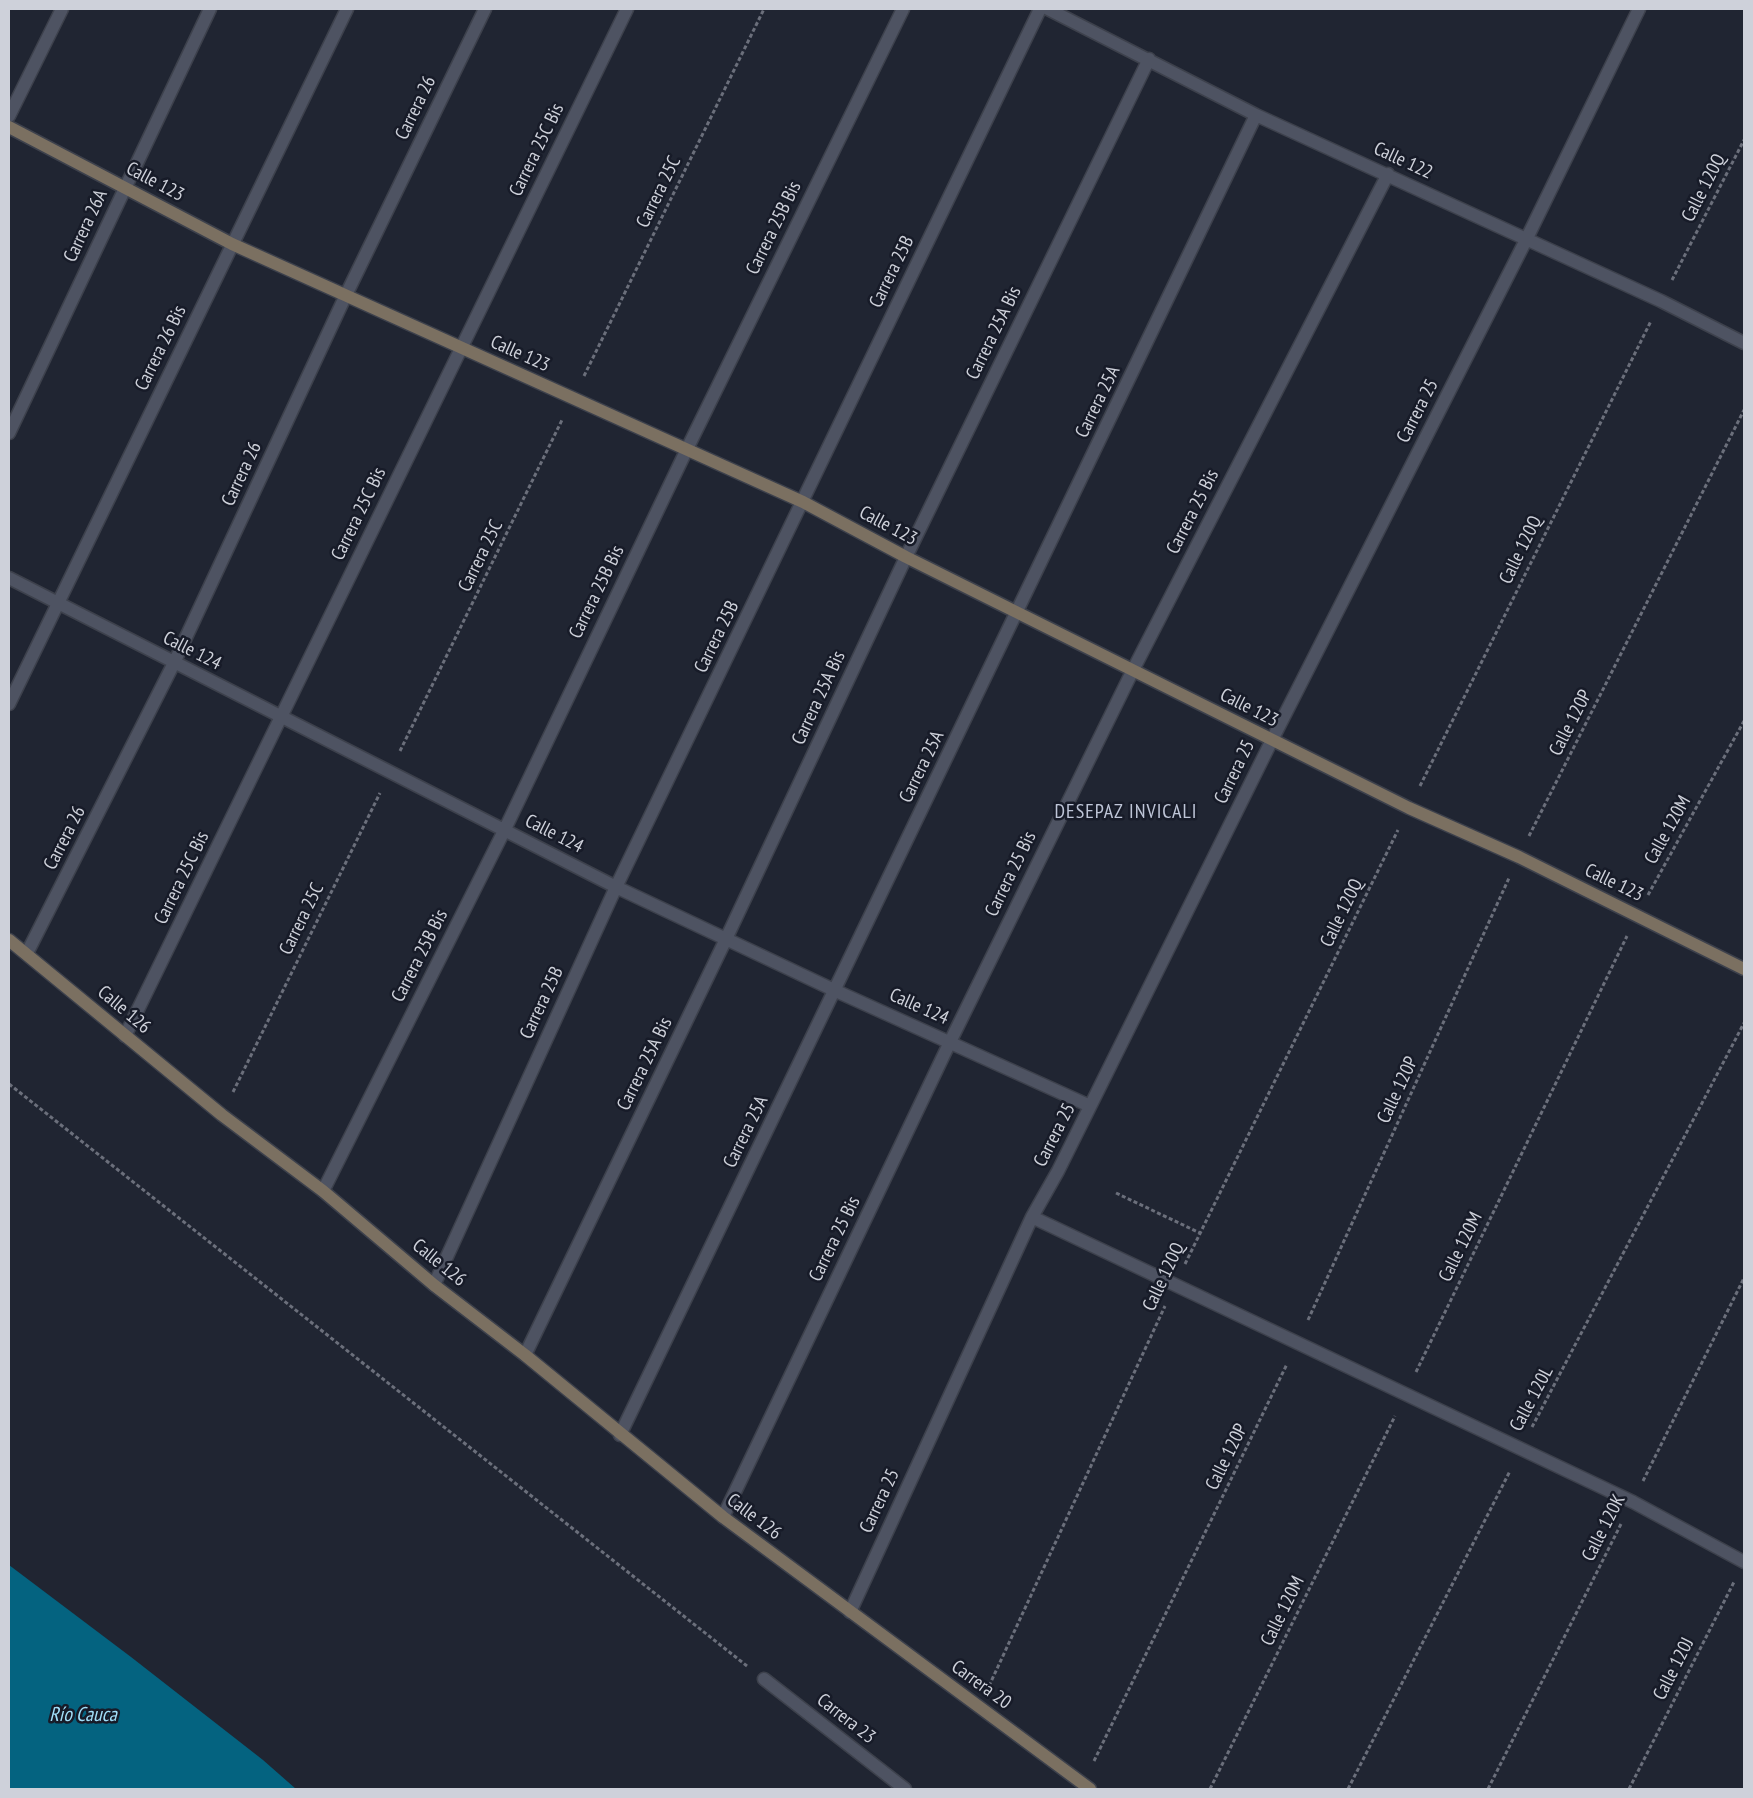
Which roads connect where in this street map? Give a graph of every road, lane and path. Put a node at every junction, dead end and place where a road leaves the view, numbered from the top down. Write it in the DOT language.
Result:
graph roads {
  1 [pos="62,9"];
  2 [pos="210,9"];
  3 [pos="347,9"];
  4 [pos="485,9"];
  5 [pos="627,9"];
  6 [pos="764,9"];
  7 [pos="903,9"];
  8 [pos="1040,9"];
  9 [pos="1048,9"];
  10 [pos="1639,9"];
  11 [pos="1149,59"];
  12 [pos="1256,115"];
  13 [pos="9,116"];
  14 [pos="9,127"];
  15 [pos="1744,140"];
  16 [pos="1388,174"];
  17 [pos="125,187"];
  18 [pos="1526,240"];
  19 [pos="232,244"];
  20 [pos="345,296"];
  21 [pos="1661,301"];
  22 [pos="1744,343"];
  23 [pos="460,348"];
  24 [pos="573,398"];
  25 [pos="1744,410"];
  26 [pos="9,433"];
  27 [pos="687,449"];
  28 [pos="803,502"];
  29 [pos="906,557"];
  30 [pos="9,578"];
  31 [pos="58,604"];
  32 [pos="1018,612"];
  33 [pos="174,663"];
  34 [pos="1133,670"];
  35 [pos="9,704"];
  36 [pos="281,716"];
  37 [pos="1744,721"];
  38 [pos="1272,740"];
  39 [pos="390,772"];
  40 [pos="1409,808"];
  41 [pos="505,829"];
  42 [pos="1519,858"];
  43 [pos="616,886"];
  44 [pos="1637,914"];
  45 [pos="726,939"];
  46 [pos="9,940"];
  47 [pos="27,953"];
  48 [pos="1744,969"];
  49 [pos="836,991"];
  50 [pos="1744,1022"];
  51 [pos="125,1036"];
  52 [pos="950,1042"];
  53 [pos="9,1084"];
  54 [pos="1090,1106"];
  55 [pos="222,1115"];
  56 [pos="323,1191"];
  57 [pos="1116,1192"];
  58 [pos="1032,1217"];
  59 [pos="1200,1234"];
  60 [pos="1744,1278"];
  61 [pos="1175,1284"];
  62 [pos="434,1285"];
  63 [pos="1297,1344"];
  64 [pos="525,1355"];
  65 [pos="1405,1395"];
  66 [pos="620,1434"];
  67 [pos="1521,1449"];
  68 [pos="1633,1502"];
  69 [pos="723,1517"];
  70 [pos="1744,1562"];
  71 [pos="850,1612"];
  72 [pos="764,1679"];
  73 [pos="979,1706"];
  74 [pos="1086,1787"];
  75 [pos="905,1789"];
  76 [pos="1210,1789"];
  77 [pos="1348,1789"];
  78 [pos="1488,1789"];
  79 [pos="1629,1789"];
  1 -- 13 [label="street"];
  2 -- 17 [label="street, Carrera 26A"];
  3 -- 19 [label="street, Carrera 26 Bis"];
  4 -- 20 [label="street, Carrera 26"];
  5 -- 23 [label="street, Carrera 25C Bis"];
  6 -- 24 [label="path, Carrera 25C"];
  7 -- 27 [label="street, Carrera 25B Bis"];
  8 -- 28 [label="street, Carrera 25B"];
  9 -- 11 [label="street, Calle 122"];
  10 -- 18 [label="street, Carrera 25"];
  11 -- 12 [label="street, Calle 122"];
  11 -- 29 [label="street, Carrera 25A Bis"];
  12 -- 16 [label="street, Calle 122"];
  12 -- 32 [label="street, Carrera 25A"];
  14 -- 17 [label="street, Calle 123"];
  15 -- 21 [label="path, Calle 120Q"];
  16 -- 18 [label="street, Calle 122"];
  16 -- 34 [label="street, Carrera 25 Bis"];
  17 -- 19 [label="street, Calle 123"];
  17 -- 26 [label="street, Carrera 26A"];
  18 -- 21 [label="street, Calle 122"];
  18 -- 38 [label="street, Carrera 25"];
  19 -- 20 [label="street, Calle 123"];
  19 -- 31 [label="street, Carrera 26 Bis"];
  20 -- 23 [label="street, Calle 123"];
  20 -- 33 [label="street, Carrera 26"];
  21 -- 22 [label="street, Calle 122"];
  21 -- 40 [label="path, Calle 120Q"];
  23 -- 24 [label="street, Calle 123"];
  23 -- 36 [label="street, Carrera 25C Bis"];
  24 -- 27 [label="street, Calle 123"];
  24 -- 39 [label="path, Carrera 25C"];
  25 -- 42 [label="path, Calle 120P"];
  27 -- 28 [label="street, Calle 123"];
  27 -- 41 [label="street, Carrera 25B Bis"];
  28 -- 29 [label="street, Calle 123"];
  28 -- 43 [label="street, Carrera 25B"];
  29 -- 32 [label="street, Calle 123"];
  29 -- 45 [label="street, Carrera 25A Bis"];
  30 -- 31 [label="street, Calle 124"];
  31 -- 33 [label="street, Calle 124"];
  31 -- 35 [label="street, Carrera 26 Bis"];
  32 -- 34 [label="street, Calle 123"];
  32 -- 49 [label="street, Carrera 25A"];
  33 -- 36 [label="street, Calle 124"];
  33 -- 47 [label="street, Carrera 26"];
  34 -- 38 [label="street, Calle 123"];
  34 -- 52 [label="street, Carrera 25 Bis"];
  36 -- 39 [label="street, Calle 124"];
  36 -- 51 [label="street, Carrera 25C Bis"];
  37 -- 44 [label="path, Calle 120M"];
  38 -- 40 [label="street, Calle 123"];
  38 -- 54 [label="street, Carrera 25"];
  39 -- 41 [label="street, Calle 124"];
  39 -- 55 [label="path, Carrera 25C"];
  40 -- 42 [label="street, Calle 123"];
  40 -- 59 [label="path, Calle 120Q"];
  41 -- 43 [label="street, Calle 124"];
  41 -- 56 [label="street, Carrera 25B Bis"];
  42 -- 44 [label="street, Calle 123"];
  42 -- 63 [label="path, Calle 120P"];
  43 -- 45 [label="street, Calle 124"];
  43 -- 62 [label="street, Carrera 25B"];
  44 -- 48 [label="street, Calle 123"];
  44 -- 65 [label="path, Calle 120M"];
  45 -- 49 [label="street, Calle 124"];
  45 -- 64 [label="street, Carrera 25A Bis"];
  46 -- 47 [label="street, Calle 126"];
  47 -- 51 [label="street, Calle 126"];
  49 -- 52 [label="street, Calle 124"];
  49 -- 66 [label="street, Carrera 25A"];
  50 -- 67 [label="path, Calle 120L"];
  51 -- 55 [label="street, Calle 126"];
  52 -- 54 [label="street, Calle 124"];
  52 -- 69 [label="street, Carrera 25 Bis"];
  53 -- 72 [label="path"];
  54 -- 58 [label="street, Carrera 25"];
  55 -- 56 [label="street, Calle 126"];
  56 -- 62 [label="street, Calle 126"];
  57 -- 59 [label="path"];
  58 -- 61 [label="street"];
  58 -- 71 [label="street, Carrera 25"];
  59 -- 61 [label="path, Calle 120Q"];
  60 -- 68 [label="path, Calle 120K"];
  61 -- 63 [label="street"];
  61 -- 73 [label="path, Calle 120Q"];
  62 -- 64 [label="street, Calle 126"];
  63 -- 65 [label="street"];
  63 -- 74 [label="path, Calle 120P"];
  64 -- 66 [label="street, Calle 126"];
  65 -- 67 [label="street"];
  65 -- 76 [label="path, Calle 120M"];
  66 -- 69 [label="street, Calle 126"];
  67 -- 68 [label="street"];
  67 -- 77 [label="path, Calle 120L"];
  68 -- 70 [label="street"];
  68 -- 78 [label="path, Calle 120K"];
  69 -- 71 [label="street, Calle 126"];
  70 -- 79 [label="path, Calle 120J"];
  71 -- 73 [label="street, Carrera 20"];
  72 -- 75 [label="street, Carrera 23"];
  73 -- 74 [label="street, Carrera 20"];
}
